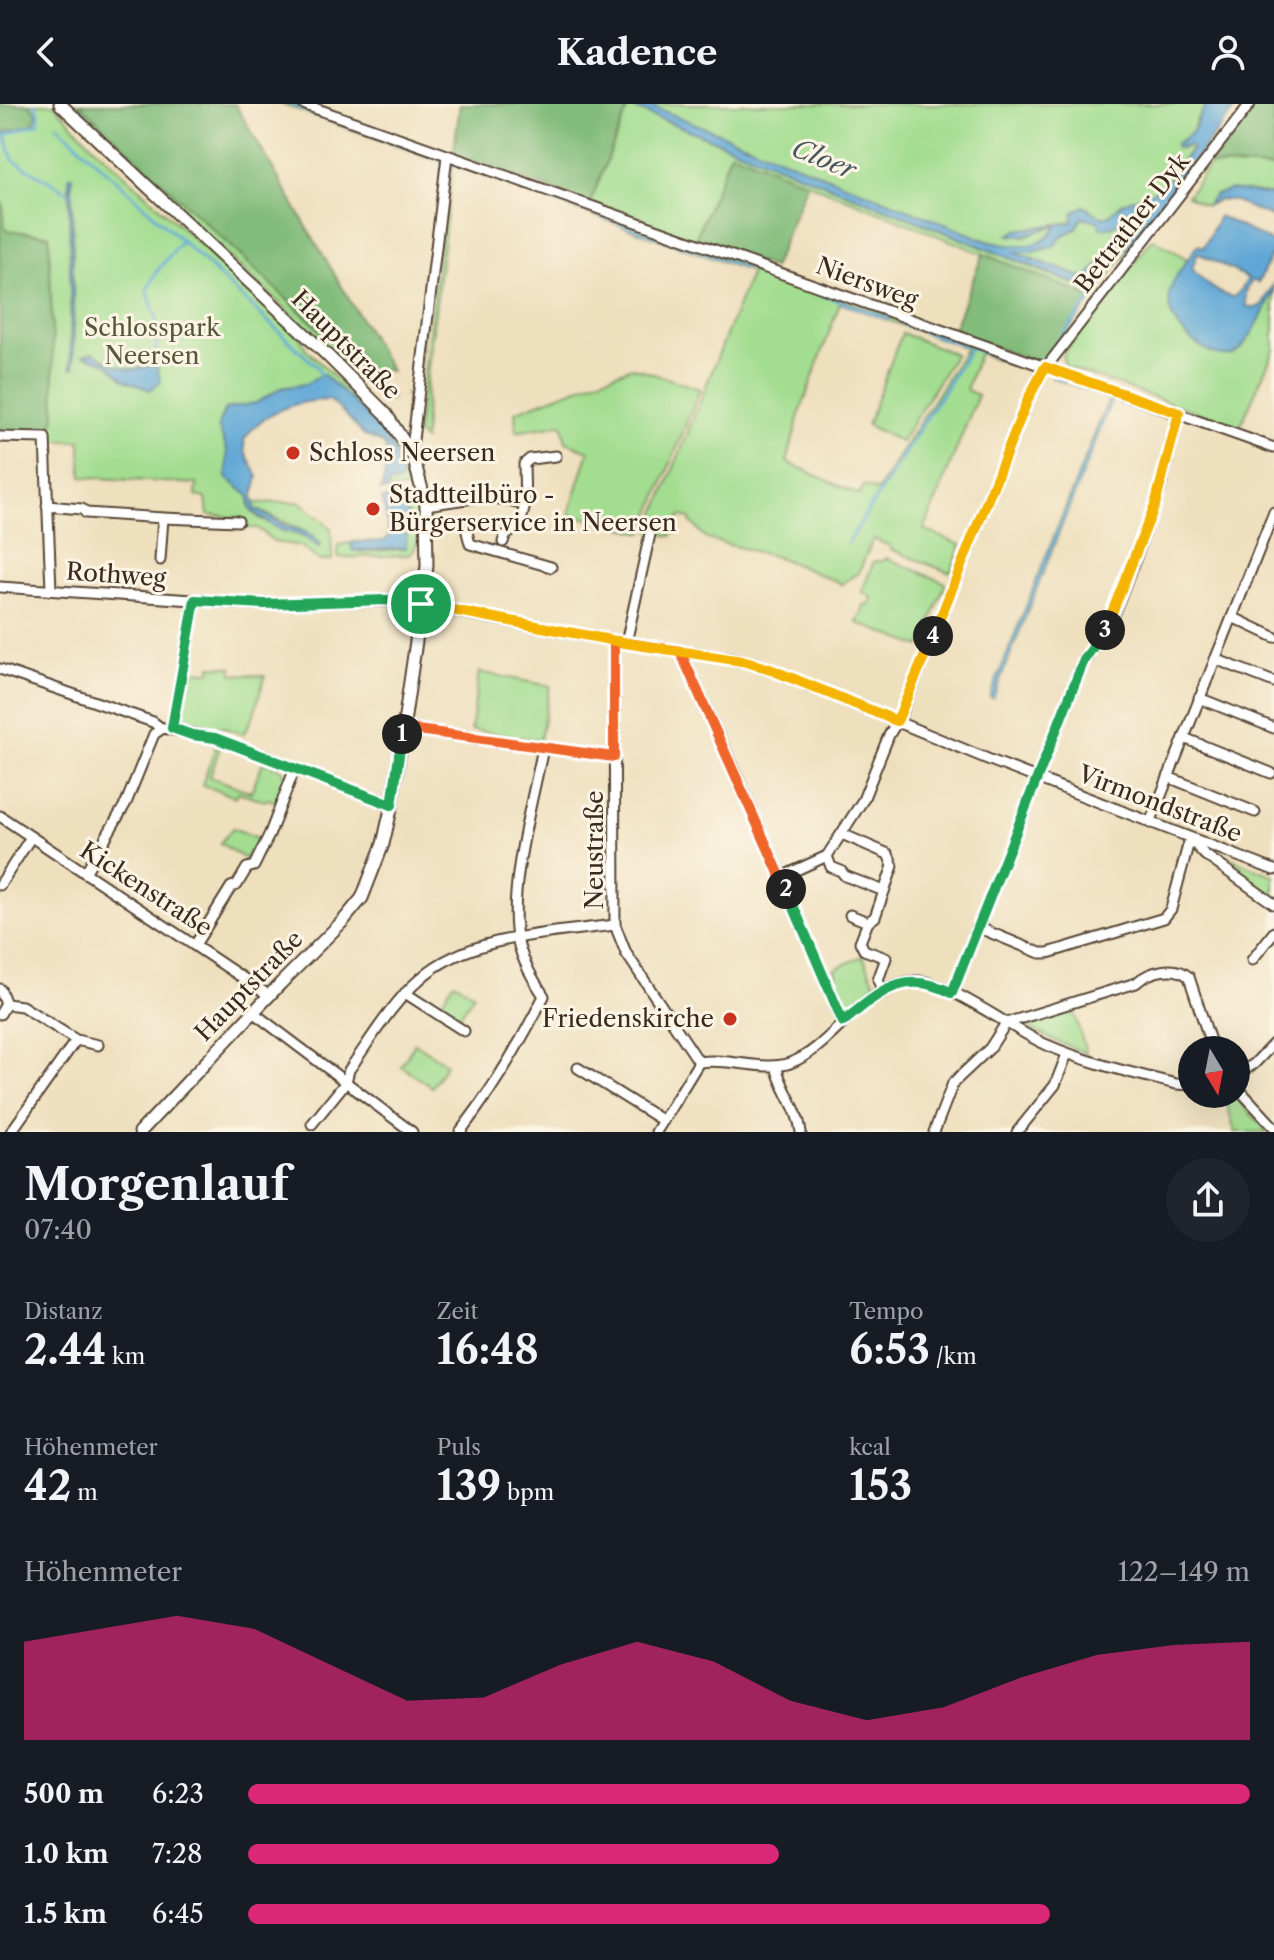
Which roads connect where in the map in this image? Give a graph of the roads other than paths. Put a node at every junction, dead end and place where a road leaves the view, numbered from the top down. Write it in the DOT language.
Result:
graph roads {
  1 [pos="60,104"];
  2 [pos="303,104"];
  3 [pos="1250,104"];
  4 [pos="447,156"];
  5 [pos="1045,367"];
  6 [pos="1179,413"];
  7 [pos="0,437"];
  8 [pos="413,440"];
  9 [pos="1274,448"];
  10 [pos="556,456"];
  11 [pos="426,505"];
  12 [pos="525,505"];
  13 [pos="47,506"];
  14 [pos="1274,512"];
  15 [pos="163,518"];
  16 [pos="238,521"];
  17 [pos="467,532"];
  18 [pos="650,534"];
  19 [pos="503,542"];
  20 [pos="160,560"];
  21 [pos="551,567"];
  22 [pos="0,587"];
  23 [pos="51,590"];
  24 [pos="195,600"];
  25 [pos="421,604"];
  26 [pos="1232,617"];
  27 [pos="1274,637"];
  28 [pos="614,641"];
  29 [pos="626,643"];
  30 [pos="680,651"];
  31 [pos="1215,659"];
  32 [pos="0,669"];
  33 [pos="1274,682"];
  34 [pos="1199,698"];
  35 [pos="897,721"];
  36 [pos="167,728"];
  37 [pos="403,728"];
  38 [pos="1274,728"];
  39 [pos="1184,738"];
  40 [pos="543,748"];
  41 [pos="614,757"];
  42 [pos="295,768"];
  43 [pos="1271,773"];
  44 [pos="1168,777"];
  45 [pos="1036,778"];
  46 [pos="392,805"];
  47 [pos="1255,812"];
  48 [pos="0,816"];
  49 [pos="1150,823"];
  50 [pos="842,834"];
  51 [pos="31,837"];
  52 [pos="1190,838"];
  53 [pos="827,856"];
  54 [pos="1274,870"];
  55 [pos="85,873"];
  56 [pos="781,877"];
  57 [pos="0,885"];
  58 [pos="884,891"];
  59 [pos="1274,904"];
  60 [pos="850,915"];
  61 [pos="868,922"];
  62 [pos="615,925"];
  63 [pos="977,927"];
  64 [pos="1274,932"];
  65 [pos="517,938"];
  66 [pos="195,945"];
  67 [pos="1252,960"];
  68 [pos="0,989"];
  69 [pos="883,992"];
  70 [pos="405,993"];
  71 [pos="952,993"];
  72 [pos="270,996"];
  73 [pos="6,1004"];
  74 [pos="254,1013"];
  75 [pos="0,1014"];
  76 [pos="843,1022"];
  77 [pos="1006,1023"];
  78 [pos="464,1031"];
  79 [pos="1208,1036"];
  80 [pos="76,1040"];
  81 [pos="1274,1043"];
  82 [pos="98,1045"];
  83 [pos="1067,1054"];
  84 [pos="699,1062"];
  85 [pos="776,1066"];
  86 [pos="1250,1066"];
  87 [pos="578,1068"];
  88 [pos="346,1082"];
  89 [pos="1178,1084"];
  90 [pos="1250,1101"];
  91 [pos="663,1121"];
  92 [pos="312,1124"];
  93 [pos="1274,1127"];
  94 [pos="11,1132"];
  95 [pos="140,1132"];
  96 [pos="412,1132"];
  97 [pos="460,1132"];
  98 [pos="656,1132"];
  99 [pos="801,1132"];
  100 [pos="934,1132"];
  101 [pos="1017,1132"];
  1 -- 11 [label="street, Hauptstraße"];
  2 -- 4 [label="street, Niersweg"];
  3 -- 5 [label="street, Bettrather Dyk"];
  4 -- 5 [label="street, Niersweg"];
  4 -- 8 [label="street"];
  5 -- 6 [label="street, Niersweg"];
  5 -- 35 [label="street, Bettrather Dyk"];
  6 -- 9 [label="street, Niersweg"];
  6 -- 45 [label="street"];
  7 -- 13 [label="street"];
  10 -- 12 [label="street"];
  11 -- 12 [label="street"];
  11 -- 25 [label="street, Hauptstraße"];
  12 -- 19 [label="street"];
  13 -- 15 [label="street"];
  13 -- 23 [label="street"];
  14 -- 26 [label="street"];
  15 -- 16 [label="street"];
  15 -- 20 [label="street"];
  17 -- 21 [label="street"];
  18 -- 29 [label="street"];
  22 -- 23 [label="street, Rothweg"];
  23 -- 24 [label="street, Rothweg"];
  24 -- 25 [label="street, Rothweg"];
  24 -- 36 [label="street"];
  25 -- 28 [label="street, Virmondstraße"];
  25 -- 37 [label="street, Hauptstraße"];
  26 -- 27 [label="street"];
  26 -- 31 [label="street"];
  28 -- 29 [label="street, Virmondstraße"];
  28 -- 41 [label="street, Neustraße"];
  29 -- 30 [label="street, Virmondstraße"];
  30 -- 35 [label="street, Virmondstraße"];
  30 -- 56 [label="street"];
  31 -- 33 [label="street"];
  31 -- 34 [label="street"];
  32 -- 36 [label="street"];
  34 -- 38 [label="street"];
  34 -- 39 [label="street"];
  35 -- 45 [label="street, Virmondstraße"];
  35 -- 50 [label="street"];
  36 -- 42 [label="street"];
  36 -- 55 [label="street"];
  37 -- 40 [label="street"];
  37 -- 46 [label="street, Hauptstraße"];
  39 -- 43 [label="street"];
  39 -- 44 [label="street"];
  40 -- 41 [label="street"];
  40 -- 65 [label="street"];
  41 -- 62 [label="street, Neustraße"];
  42 -- 46 [label="street"];
  42 -- 66 [label="street"];
  44 -- 47 [label="street"];
  44 -- 49 [label="street"];
  45 -- 49 [label="street, Virmondstraße"];
  45 -- 63 [label="street"];
  46 -- 72 [label="street, Hauptstraße"];
  48 -- 51 [label="street, Kickenstraße"];
  49 -- 52 [label="street, Virmondstraße"];
  50 -- 53 [label="street"];
  50 -- 58 [label="street"];
  51 -- 55 [label="street, Kickenstraße"];
  51 -- 57 [label="street"];
  52 -- 54 [label="street, Virmondstraße"];
  52 -- 59 [label="street"];
  52 -- 63 [label="street"];
  53 -- 56 [label="street"];
  53 -- 58 [label="street"];
  55 -- 66 [label="street, Kickenstraße"];
  56 -- 76 [label="street"];
  58 -- 61 [label="street"];
  60 -- 61 [label="street"];
  61 -- 69 [label="street"];
  62 -- 65 [label="street"];
  62 -- 84 [label="street, Neustraße"];
  63 -- 71 [label="street"];
  64 -- 67 [label="street"];
  65 -- 70 [label="street"];
  65 -- 97 [label="street"];
  66 -- 72 [label="street, Kickenstraße"];
  68 -- 73 [label="street"];
  69 -- 71 [label="street"];
  69 -- 76 [label="street"];
  70 -- 78 [label="street"];
  70 -- 88 [label="street"];
  71 -- 77 [label="street"];
  72 -- 74 [label="street, Hauptstraße"];
  73 -- 75 [label="street"];
  73 -- 80 [label="street"];
  74 -- 88 [label="street"];
  74 -- 95 [label="street, Hauptstraße"];
  76 -- 85 [label="street"];
  77 -- 79 [label="street"];
  77 -- 83 [label="street"];
  77 -- 100 [label="street"];
  80 -- 82 [label="street"];
  80 -- 94 [label="street"];
  81 -- 86 [label="street"];
  83 -- 89 [label="street"];
  83 -- 101 [label="street"];
  84 -- 85 [label="street"];
  84 -- 91 [label="street"];
  85 -- 99 [label="street"];
  87 -- 91 [label="street"];
  88 -- 92 [label="street"];
  88 -- 96 [label="street"];
  90 -- 93 [label="street"];
  91 -- 98 [label="street"];
}
